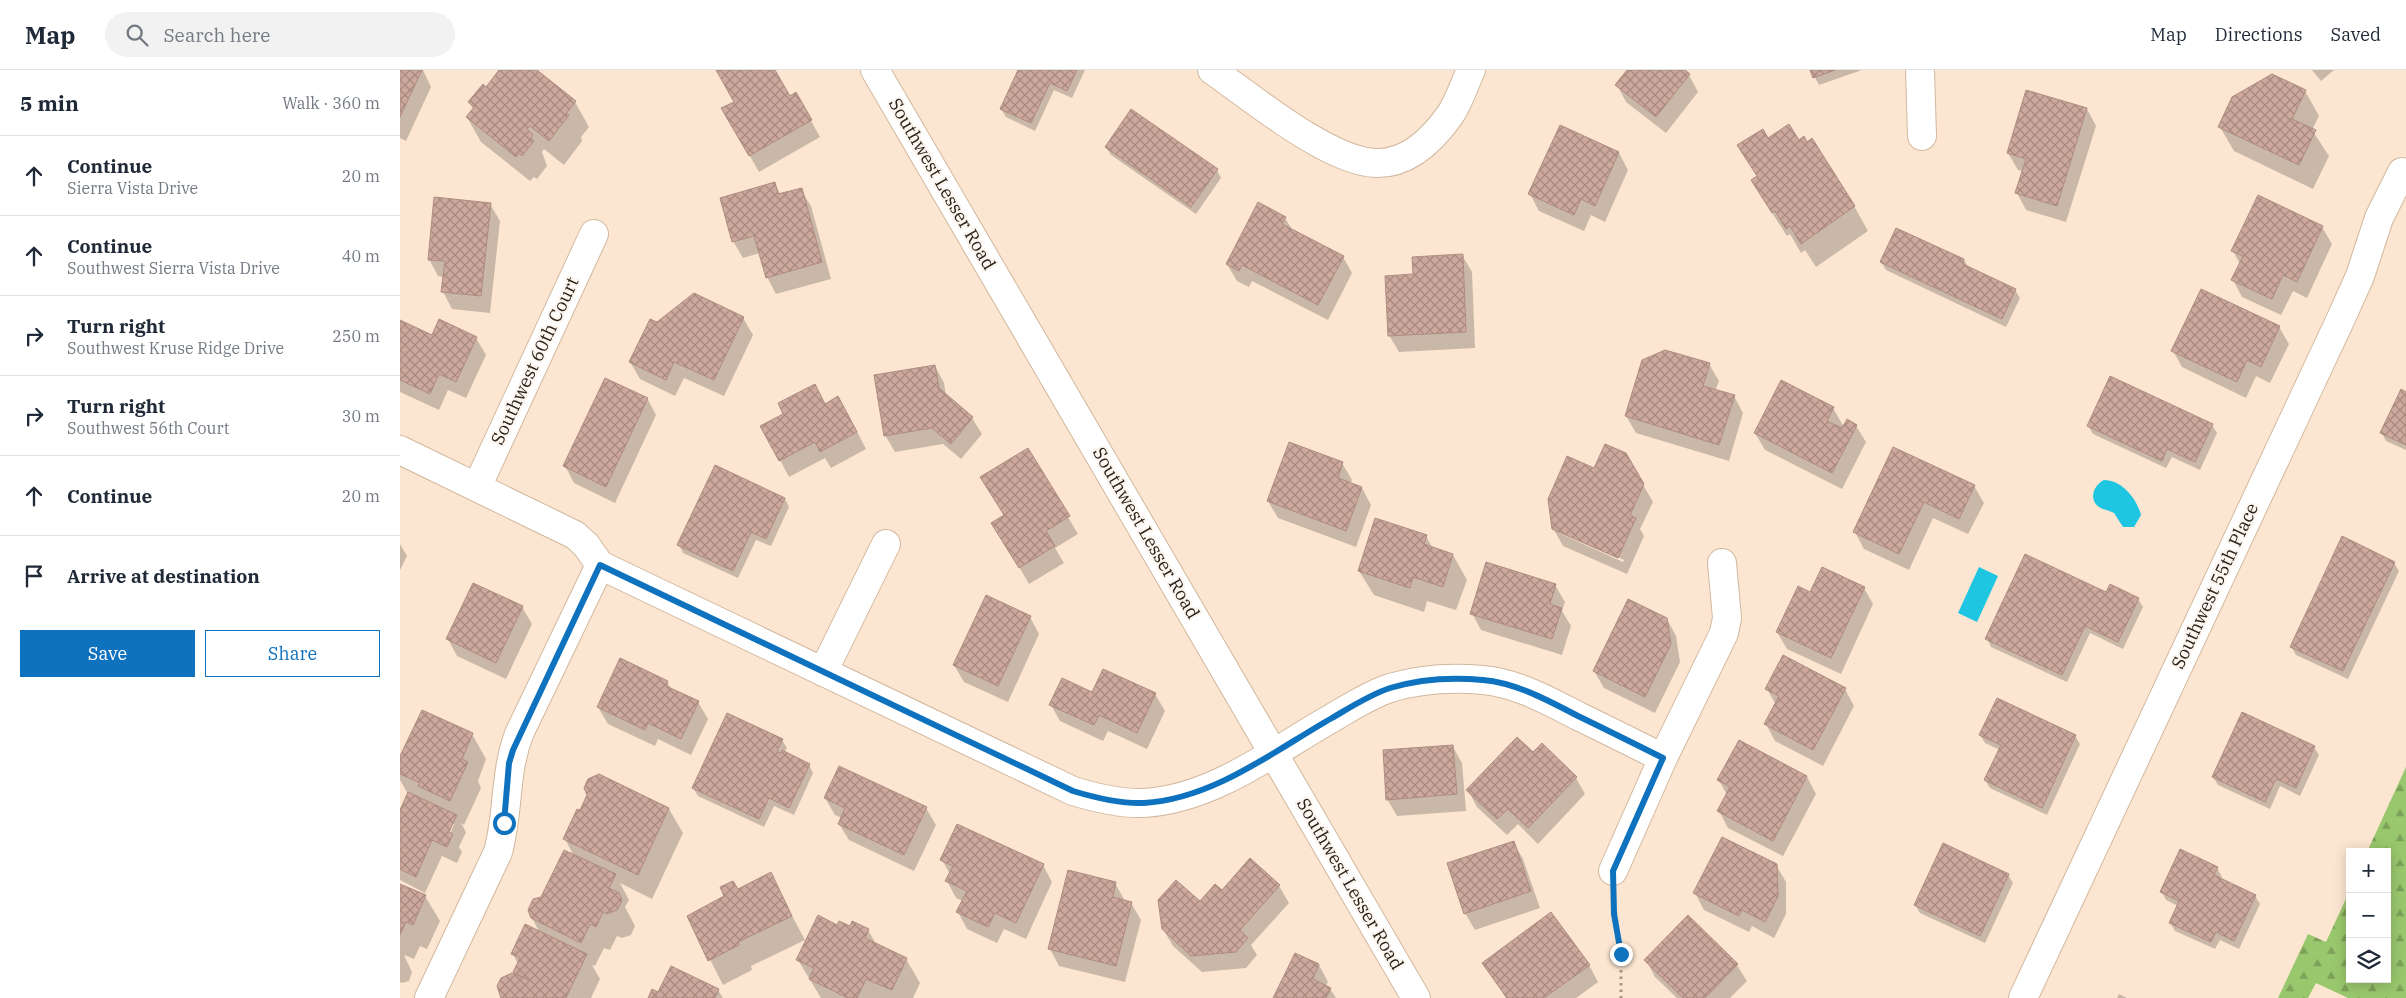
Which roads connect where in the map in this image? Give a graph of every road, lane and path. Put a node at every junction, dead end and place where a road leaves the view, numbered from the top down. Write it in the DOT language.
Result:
graph roads {
  1 [pos="875,70"];
  2 [pos="1212,70"];
  3 [pos="1471,70"];
  4 [pos="1920,70"];
  5 [pos="1922,136"];
  6 [pos="2402,172"];
  7 [pos="594,234"];
  8 [pos="400,450"];
  9 [pos="477,487"];
  10 [pos="886,544"];
  11 [pos="1722,563"];
  12 [pos="600,565"];
  13 [pos="823,672"];
  14 [pos="1274,753"];
  15 [pos="1663,758"];
  16 [pos="1613,871"];
  17 [pos="429,998"];
  18 [pos="1416,998"];
  19 [pos="1621,998"];
  20 [pos="2023,998"];
  1 -- 14 [label="street, Southwest Lesser Road"];
  2 -- 3 [label="street"];
  4 -- 5 [label="street"];
  6 -- 20 [label="street, Southwest 55th Place"];
  7 -- 9 [label="street, Southwest 60th Court"];
  8 -- 9 [label="street"];
  9 -- 12 [label="street"];
  10 -- 13 [label="street"];
  11 -- 15 [label="street"];
  12 -- 13 [label="street"];
  12 -- 17 [label="street"];
  13 -- 14 [label="street"];
  14 -- 15 [label="street"];
  14 -- 18 [label="street, Southwest Lesser Road"];
  15 -- 16 [label="street"];
  16 -- 19 [label="path"];
}
